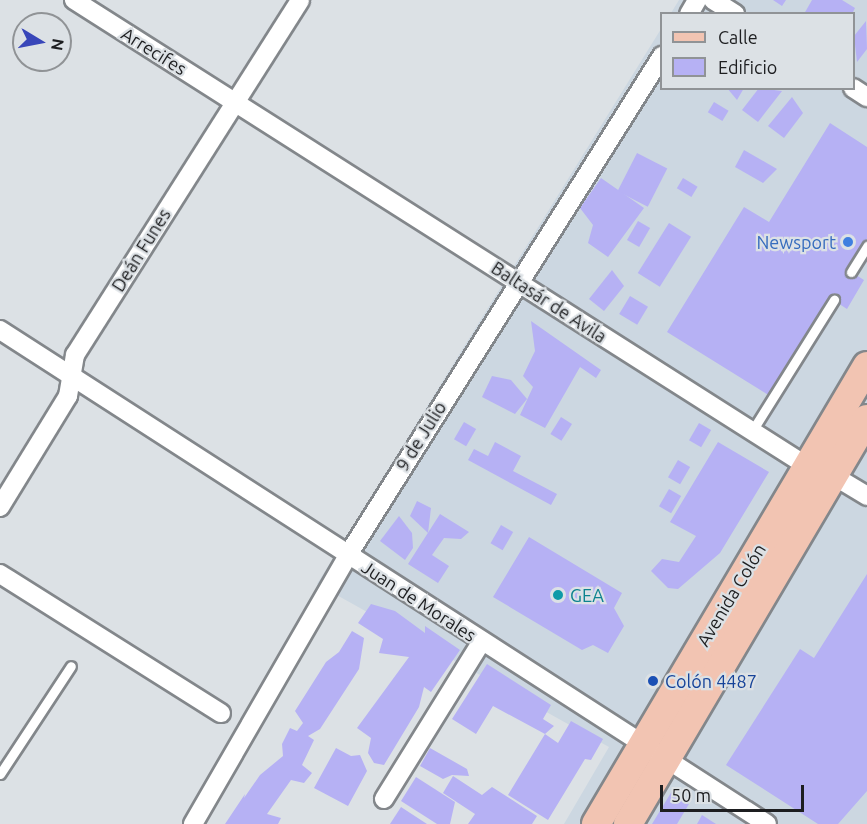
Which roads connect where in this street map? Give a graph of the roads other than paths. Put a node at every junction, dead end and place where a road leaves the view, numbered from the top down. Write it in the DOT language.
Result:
graph roads {
  1 [pos="74,0"];
  2 [pos="300,0"];
  3 [pos="713,0"];
  4 [pos="732,12"];
  5 [pos="660,59"];
  6 [pos="235,102"];
  7 [pos="867,246"];
  8 [pos="851,272"];
  9 [pos="517,281"];
  10 [pos="834,300"];
  11 [pos="0,330"];
  12 [pos="867,366"];
  13 [pos="72,376"];
  14 [pos="867,420"];
  15 [pos="752,431"];
  16 [pos="807,466"];
  17 [pos="834,476"];
  18 [pos="867,496"];
  19 [pos="0,507"];
  20 [pos="348,555"];
  21 [pos="0,574"];
  22 [pos="482,641"];
  23 [pos="71,666"];
  24 [pos="221,712"];
  25 [pos="643,744"];
  26 [pos="667,759"];
  27 [pos="0,774"];
  28 [pos="384,800"];
  29 [pos="193,824"];
  30 [pos="596,824"];
  31 [pos="628,824"];
  32 [pos="767,824"];
  1 -- 6 [label="street, Arrecifes"];
  2 -- 6 [label="street, Deán Funes"];
  3 -- 4 [label="street"];
  5 -- 9 [label="street, 9 de Julio"];
  6 -- 9 [label="street, Baltasár de Avila"];
  6 -- 13 [label="street, Deán Funes"];
  7 -- 8 [label="lane"];
  9 -- 15 [label="street, Baltasár de Avila"];
  9 -- 20 [label="street, 9 de Julio"];
  10 -- 15 [label="lane"];
  11 -- 13 [label="street, Juan de Morales"];
  12 -- 16 [label="main road, Avenida Colón"];
  13 -- 19 [label="street, Deán Funes"];
  13 -- 20 [label="street, Juan de Morales"];
  14 -- 17 [label="main road, Avenida Colón"];
  15 -- 16 [label="street, Baltasár de Avila"];
  16 -- 17 [label="street, Baltasár de Avila"];
  16 -- 25 [label="main road, Avenida Colón"];
  17 -- 18 [label="street, Baltasár de Avila"];
  17 -- 26 [label="main road, Avenida Colón"];
  20 -- 22 [label="street, Juan de Morales"];
  20 -- 29 [label="street, 9 de Julio"];
  21 -- 24 [label="street"];
  22 -- 25 [label="street, Juan de Morales"];
  22 -- 28 [label="street"];
  23 -- 27 [label="lane"];
  25 -- 26 [label="street, Juan de Morales"];
  25 -- 30 [label="main road, Avenida Colón"];
  26 -- 31 [label="main road, Avenida Colón"];
  26 -- 32 [label="street, Juan de Morales"];
}
